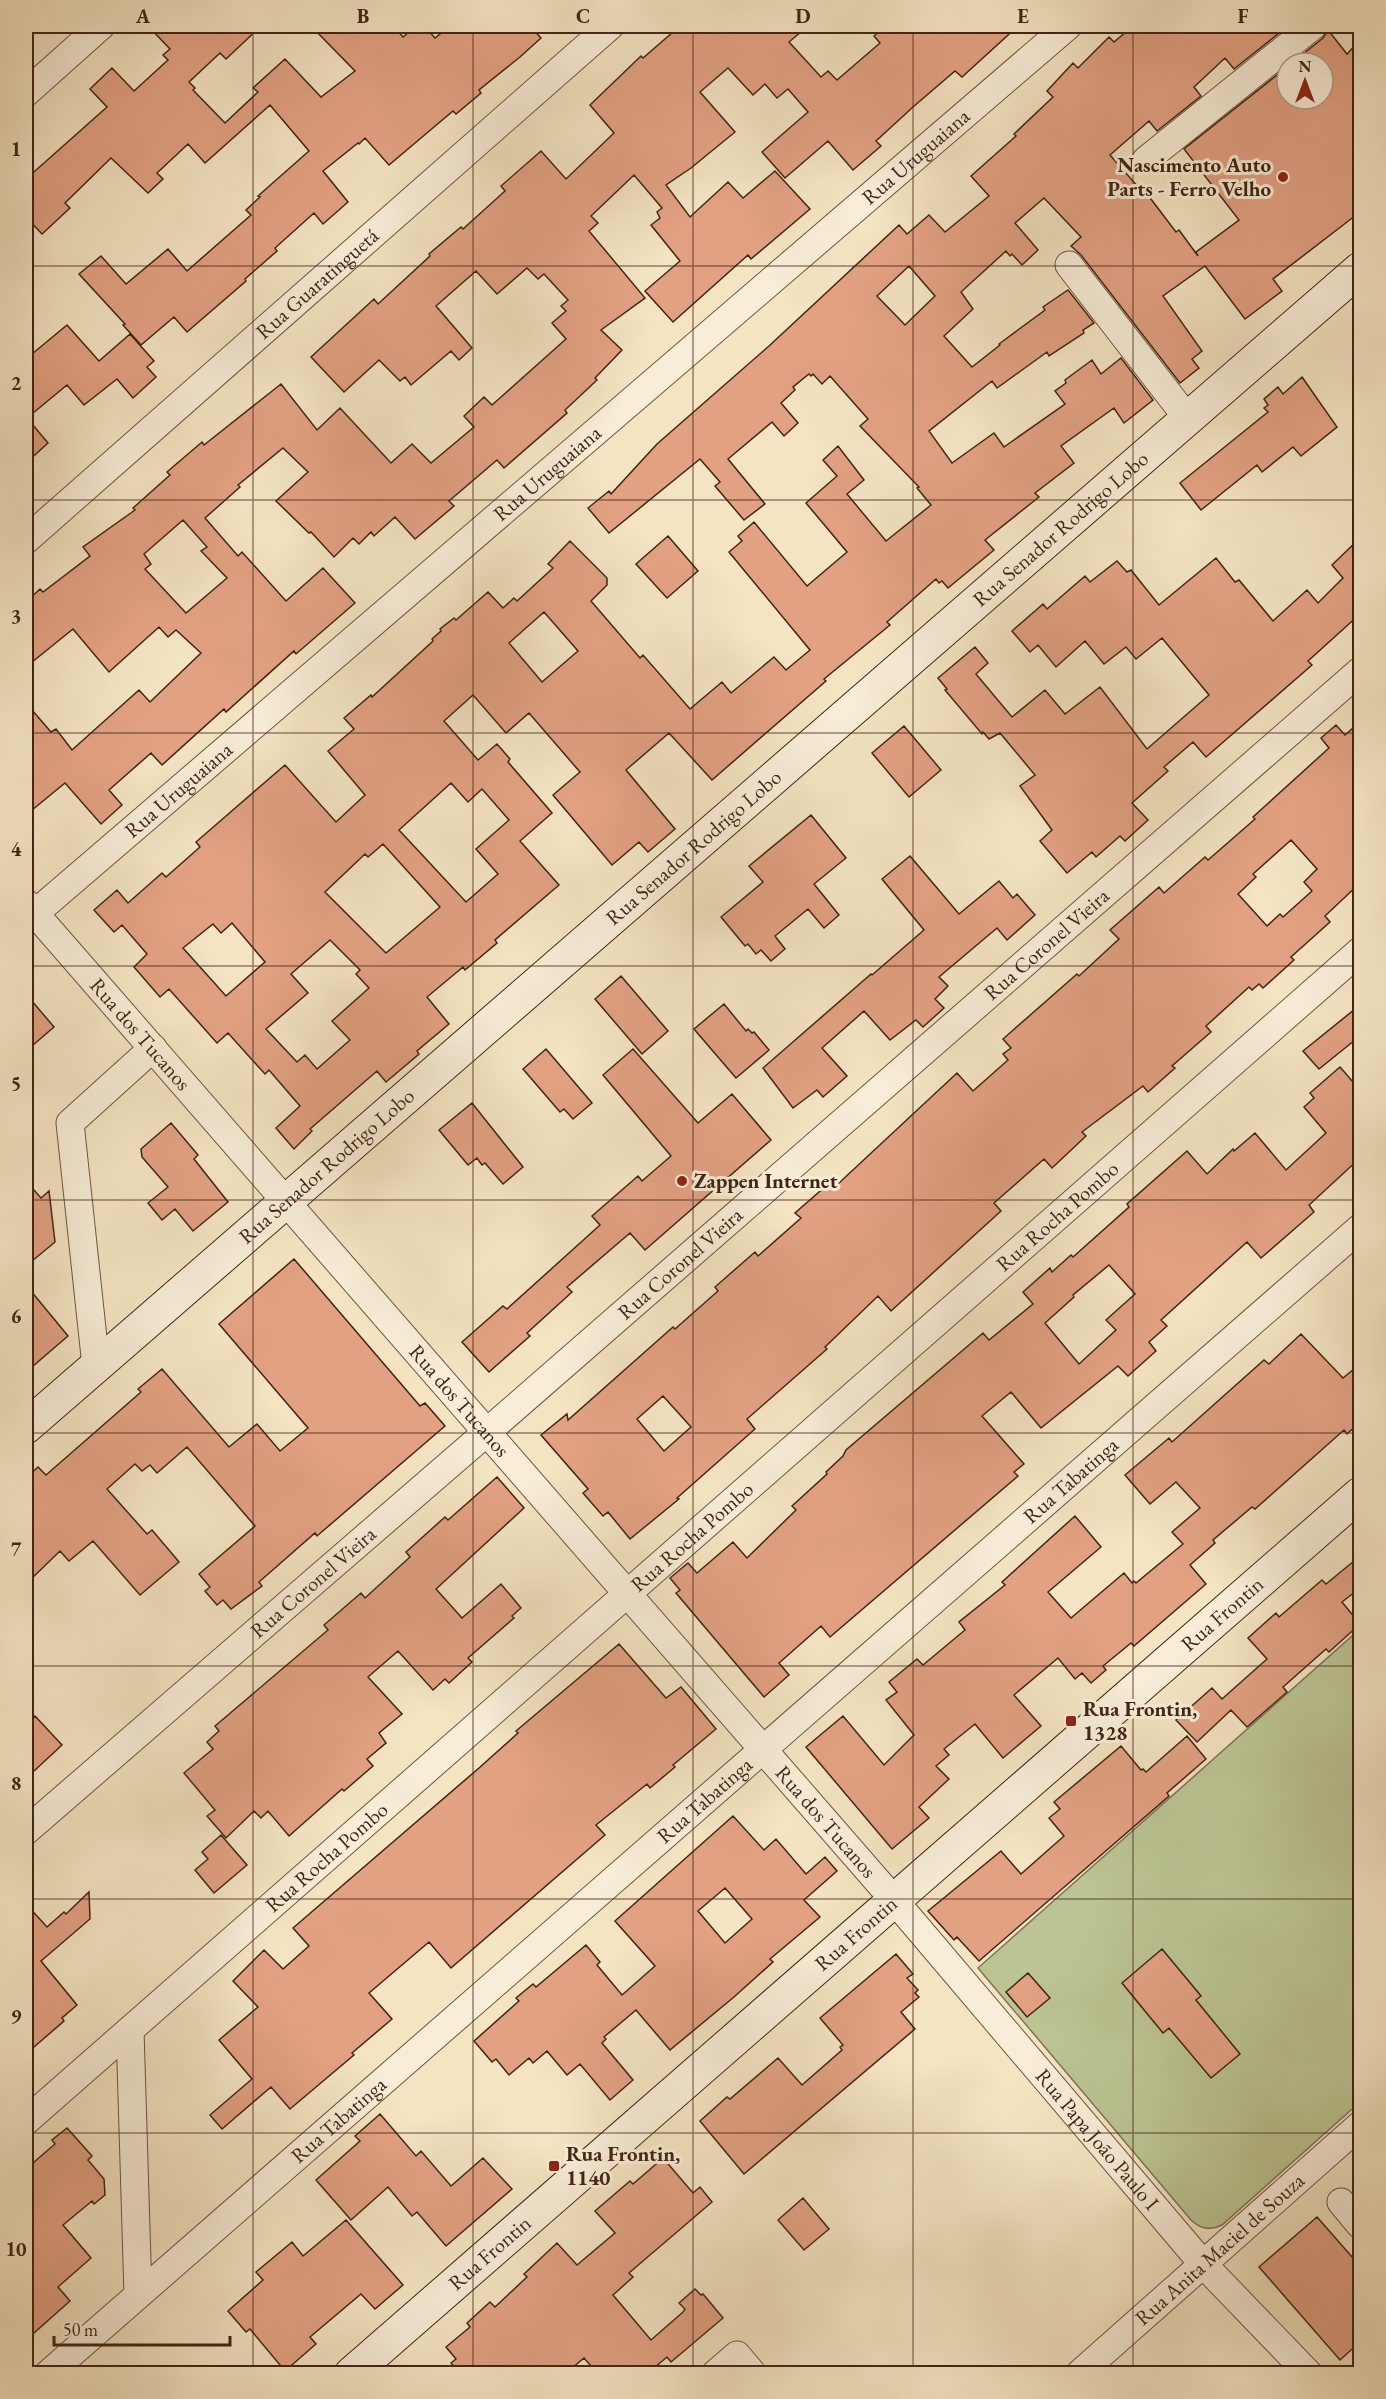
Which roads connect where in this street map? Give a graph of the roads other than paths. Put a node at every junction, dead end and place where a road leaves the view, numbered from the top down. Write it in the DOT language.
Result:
graph roads {
  1 [pos="101,26"];
  2 [pos="610,26"];
  3 [pos="1068,26"];
  4 [pos="1313,26"];
  5 [pos="26,93"];
  6 [pos="1146,160"];
  7 [pos="1069,265"];
  8 [pos="1360,269"];
  9 [pos="1188,419"];
  10 [pos="26,540"];
  11 [pos="1360,671"];
  12 [pos="29,912"];
  13 [pos="1360,951"];
  14 [pos="153,1048"];
  15 [pos="286,1202"];
  16 [pos="1360,1228"];
  17 [pos="96,1366"];
  18 [pos="26,1427"];
  19 [pos="487,1432"];
  20 [pos="1360,1494"];
  21 [pos="627,1594"];
  22 [pos="763,1750"];
  23 [pos="26,1830"];
  24 [pos="894,1900"];
  25 [pos="130,2030"];
  26 [pos="26,2121"];
  27 [pos="1360,2125"];
  28 [pos="1341,2202"];
  29 [pos="1360,2225"];
  30 [pos="1203,2264"];
  31 [pos="138,2295"];
  32 [pos="745,2364"];
  33 [pos="48,2373"];
  34 [pos="351,2373"];
  35 [pos="715,2373"];
  36 [pos="1079,2373"];
  37 [pos="1309,2373"];
  1 -- 5 [label="street"];
  2 -- 10 [label="street, Rua Guaratinguetá"];
  3 -- 12 [label="street, Rua Uruguaiana"];
  4 -- 6 [label="street"];
  7 -- 9 [label="street"];
  8 -- 9 [label="street, Rua Senador Rodrigo Lobo"];
  9 -- 15 [label="street, Rua Senador Rodrigo Lobo"];
  11 -- 19 [label="street, Rua Coronel Vieira"];
  12 -- 14 [label="street, Rua dos Tucanos"];
  13 -- 21 [label="street, Rua Rocha Pombo"];
  14 -- 15 [label="street, Rua dos Tucanos"];
  14 -- 17 [label="street"];
  15 -- 17 [label="street, Rua Senador Rodrigo Lobo"];
  15 -- 19 [label="street, Rua dos Tucanos"];
  16 -- 22 [label="street, Rua Tabatinga"];
  17 -- 18 [label="street, Rua Senador Rodrigo Lobo"];
  19 -- 21 [label="street, Rua dos Tucanos"];
  19 -- 23 [label="street, Rua Coronel Vieira"];
  20 -- 24 [label="street, Rua Frontin"];
  21 -- 22 [label="street, Rua dos Tucanos"];
  21 -- 25 [label="street, Rua Rocha Pombo"];
  22 -- 24 [label="street, Rua dos Tucanos"];
  22 -- 31 [label="street, Rua Tabatinga"];
  24 -- 30 [label="street, Rua Papa João Paulo I"];
  24 -- 34 [label="street, Rua Frontin"];
  25 -- 26 [label="street, Rua Rocha Pombo"];
  25 -- 31 [label="street"];
  27 -- 30 [label="street, Rua Anita Maciel de Souza"];
  28 -- 29 [label="street"];
  30 -- 36 [label="street, Rua Anita Maciel de Souza"];
  30 -- 37 [label="street, Rua Papa João Paulo I"];
  31 -- 33 [label="street, Rua Tabatinga"];
  32 -- 35 [label="street"];
}
